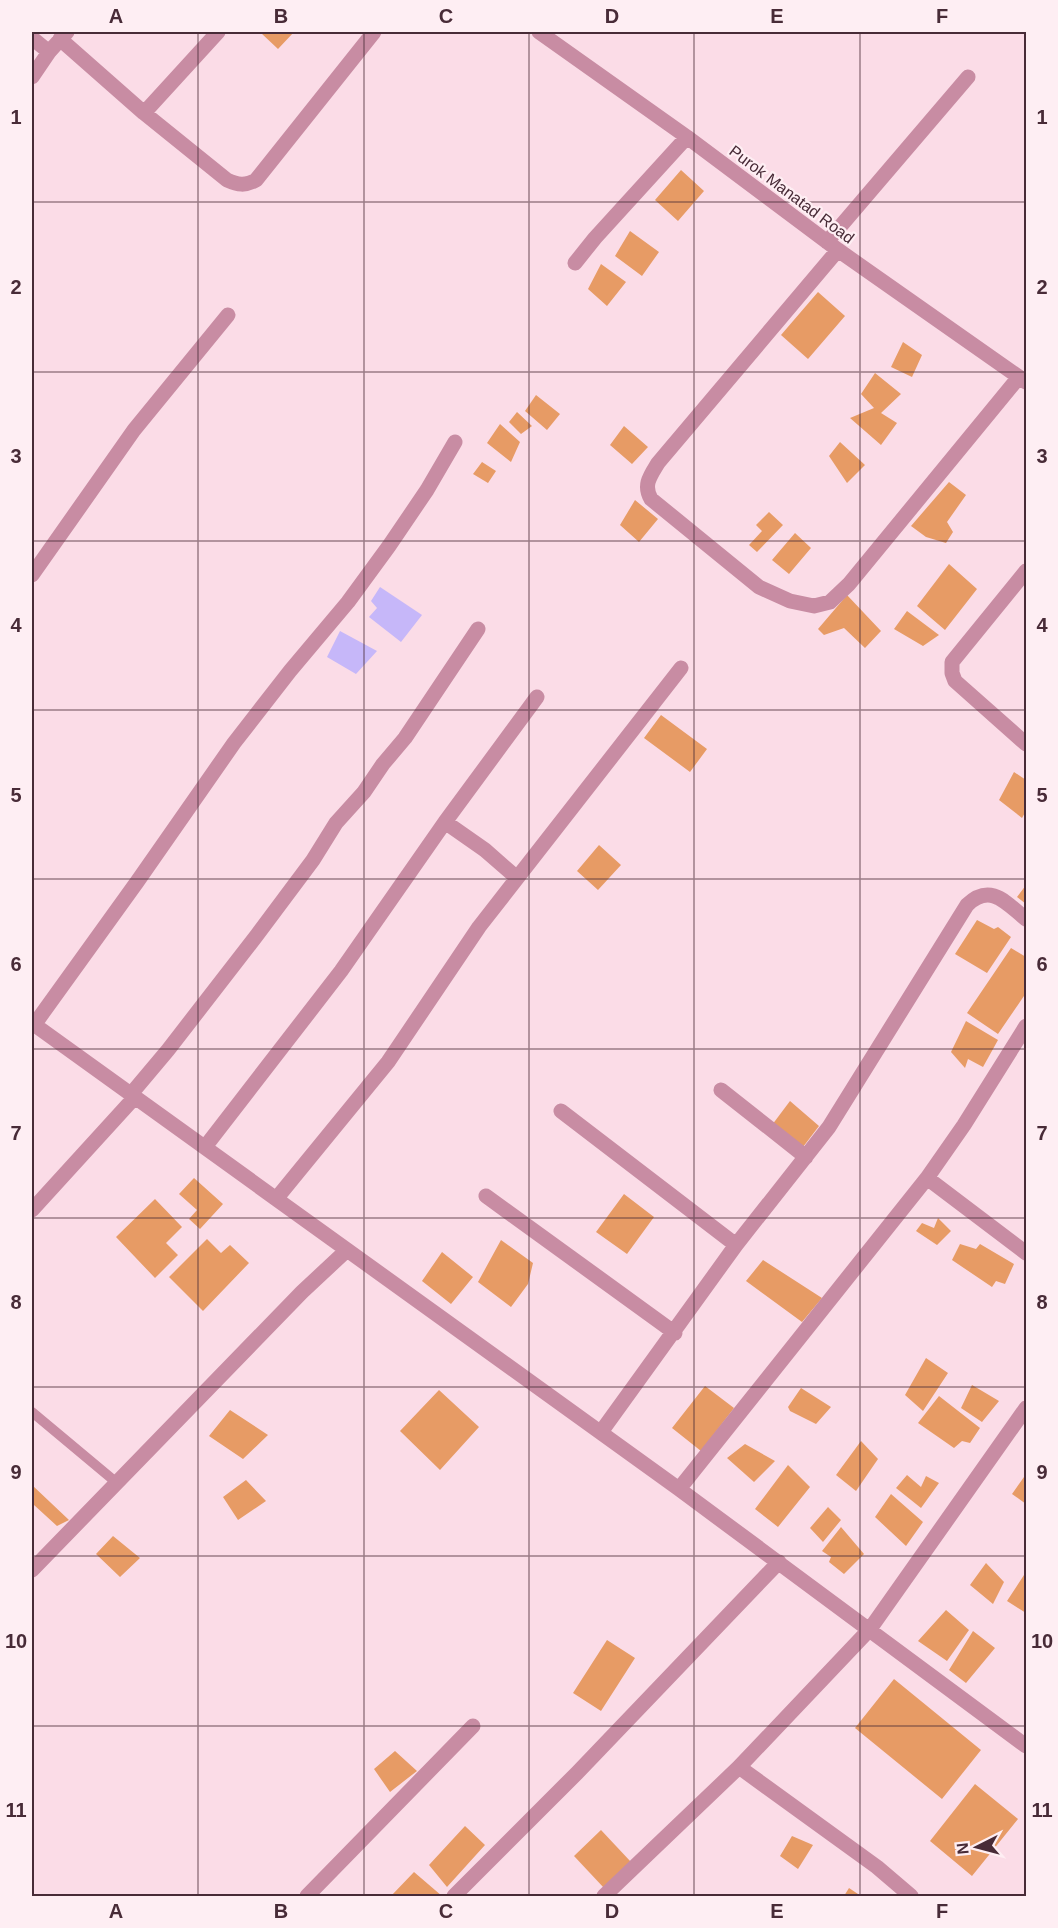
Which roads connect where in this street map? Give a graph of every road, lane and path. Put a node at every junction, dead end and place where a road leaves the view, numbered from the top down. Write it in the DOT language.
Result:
graph roads {
  1 [pos="218,32"];
  2 [pos="374,32"];
  3 [pos="539,32"];
  4 [pos="64,35"];
  5 [pos="32,38"];
  6 [pos="49,52"];
  7 [pos="32,77"];
  8 [pos="969,77"];
  9 [pos="144,113"];
  10 [pos="687,137"];
  11 [pos="832,246"];
  12 [pos="575,263"];
  13 [pos="228,315"];
  14 [pos="1024,381"];
  15 [pos="455,442"];
  16 [pos="1026,572"];
  17 [pos="32,575"];
  18 [pos="478,629"];
  19 [pos="681,668"];
  20 [pos="537,697"];
  21 [pos="1026,744"];
  22 [pos="446,822"];
  23 [pos="517,878"];
  24 [pos="1026,919"];
  25 [pos="33,1024"];
  26 [pos="1026,1026"];
  27 [pos="721,1090"];
  28 [pos="133,1095"];
  29 [pos="561,1111"];
  30 [pos="205,1147"];
  31 [pos="806,1157"];
  32 [pos="927,1178"];
  33 [pos="486,1196"];
  34 [pos="276,1199"];
  35 [pos="32,1210"];
  36 [pos="736,1245"];
  37 [pos="347,1250"];
  38 [pos="1026,1253"];
  39 [pos="675,1333"];
  40 [pos="1026,1408"];
  41 [pos="32,1412"];
  42 [pos="601,1432"];
  43 [pos="117,1482"];
  44 [pos="679,1489"];
  45 [pos="779,1562"];
  46 [pos="32,1570"];
  47 [pos="870,1629"];
  48 [pos="473,1726"];
  49 [pos="1026,1746"];
  50 [pos="739,1767"];
  51 [pos="307,1896"];
  52 [pos="454,1896"];
  53 [pos="604,1896"];
  54 [pos="910,1896"];
  1 -- 9 [label="street"];
  2 -- 9 [label="street"];
  3 -- 10 [label="street, Purok Manatad Road"];
  4 -- 6 [label="street"];
  4 -- 9 [label="street"];
  5 -- 6 [label="street"];
  6 -- 7 [label="street"];
  8 -- 11 [label="street"];
  10 -- 11 [label="street, Purok Manatad Road"];
  10 -- 12 [label="street"];
  11 -- 14 [label="street, Purok Manatad Road"];
  11 -- 14 [label="street"];
  13 -- 17 [label="street"];
  15 -- 25 [label="street"];
  16 -- 21 [label="street"];
  18 -- 28 [label="street"];
  19 -- 23 [label="street"];
  20 -- 22 [label="street"];
  22 -- 23 [label="street"];
  22 -- 30 [label="street"];
  23 -- 34 [label="street"];
  24 -- 31 [label="street"];
  25 -- 28 [label="street"];
  26 -- 32 [label="street"];
  27 -- 31 [label="street"];
  28 -- 30 [label="street"];
  28 -- 35 [label="street"];
  29 -- 36 [label="street"];
  30 -- 34 [label="street"];
  31 -- 36 [label="street"];
  32 -- 38 [label="street"];
  32 -- 44 [label="street"];
  33 -- 39 [label="street"];
  34 -- 37 [label="street"];
  36 -- 39 [label="street"];
  37 -- 42 [label="street"];
  37 -- 43 [label="street"];
  39 -- 42 [label="street"];
  40 -- 47 [label="street"];
  41 -- 43 [label="lane"];
  42 -- 44 [label="street"];
  43 -- 46 [label="street"];
  44 -- 45 [label="street"];
  45 -- 47 [label="street"];
  45 -- 52 [label="street"];
  47 -- 49 [label="street"];
  47 -- 50 [label="street"];
  48 -- 51 [label="street"];
  50 -- 53 [label="street"];
  50 -- 54 [label="street"];
}
